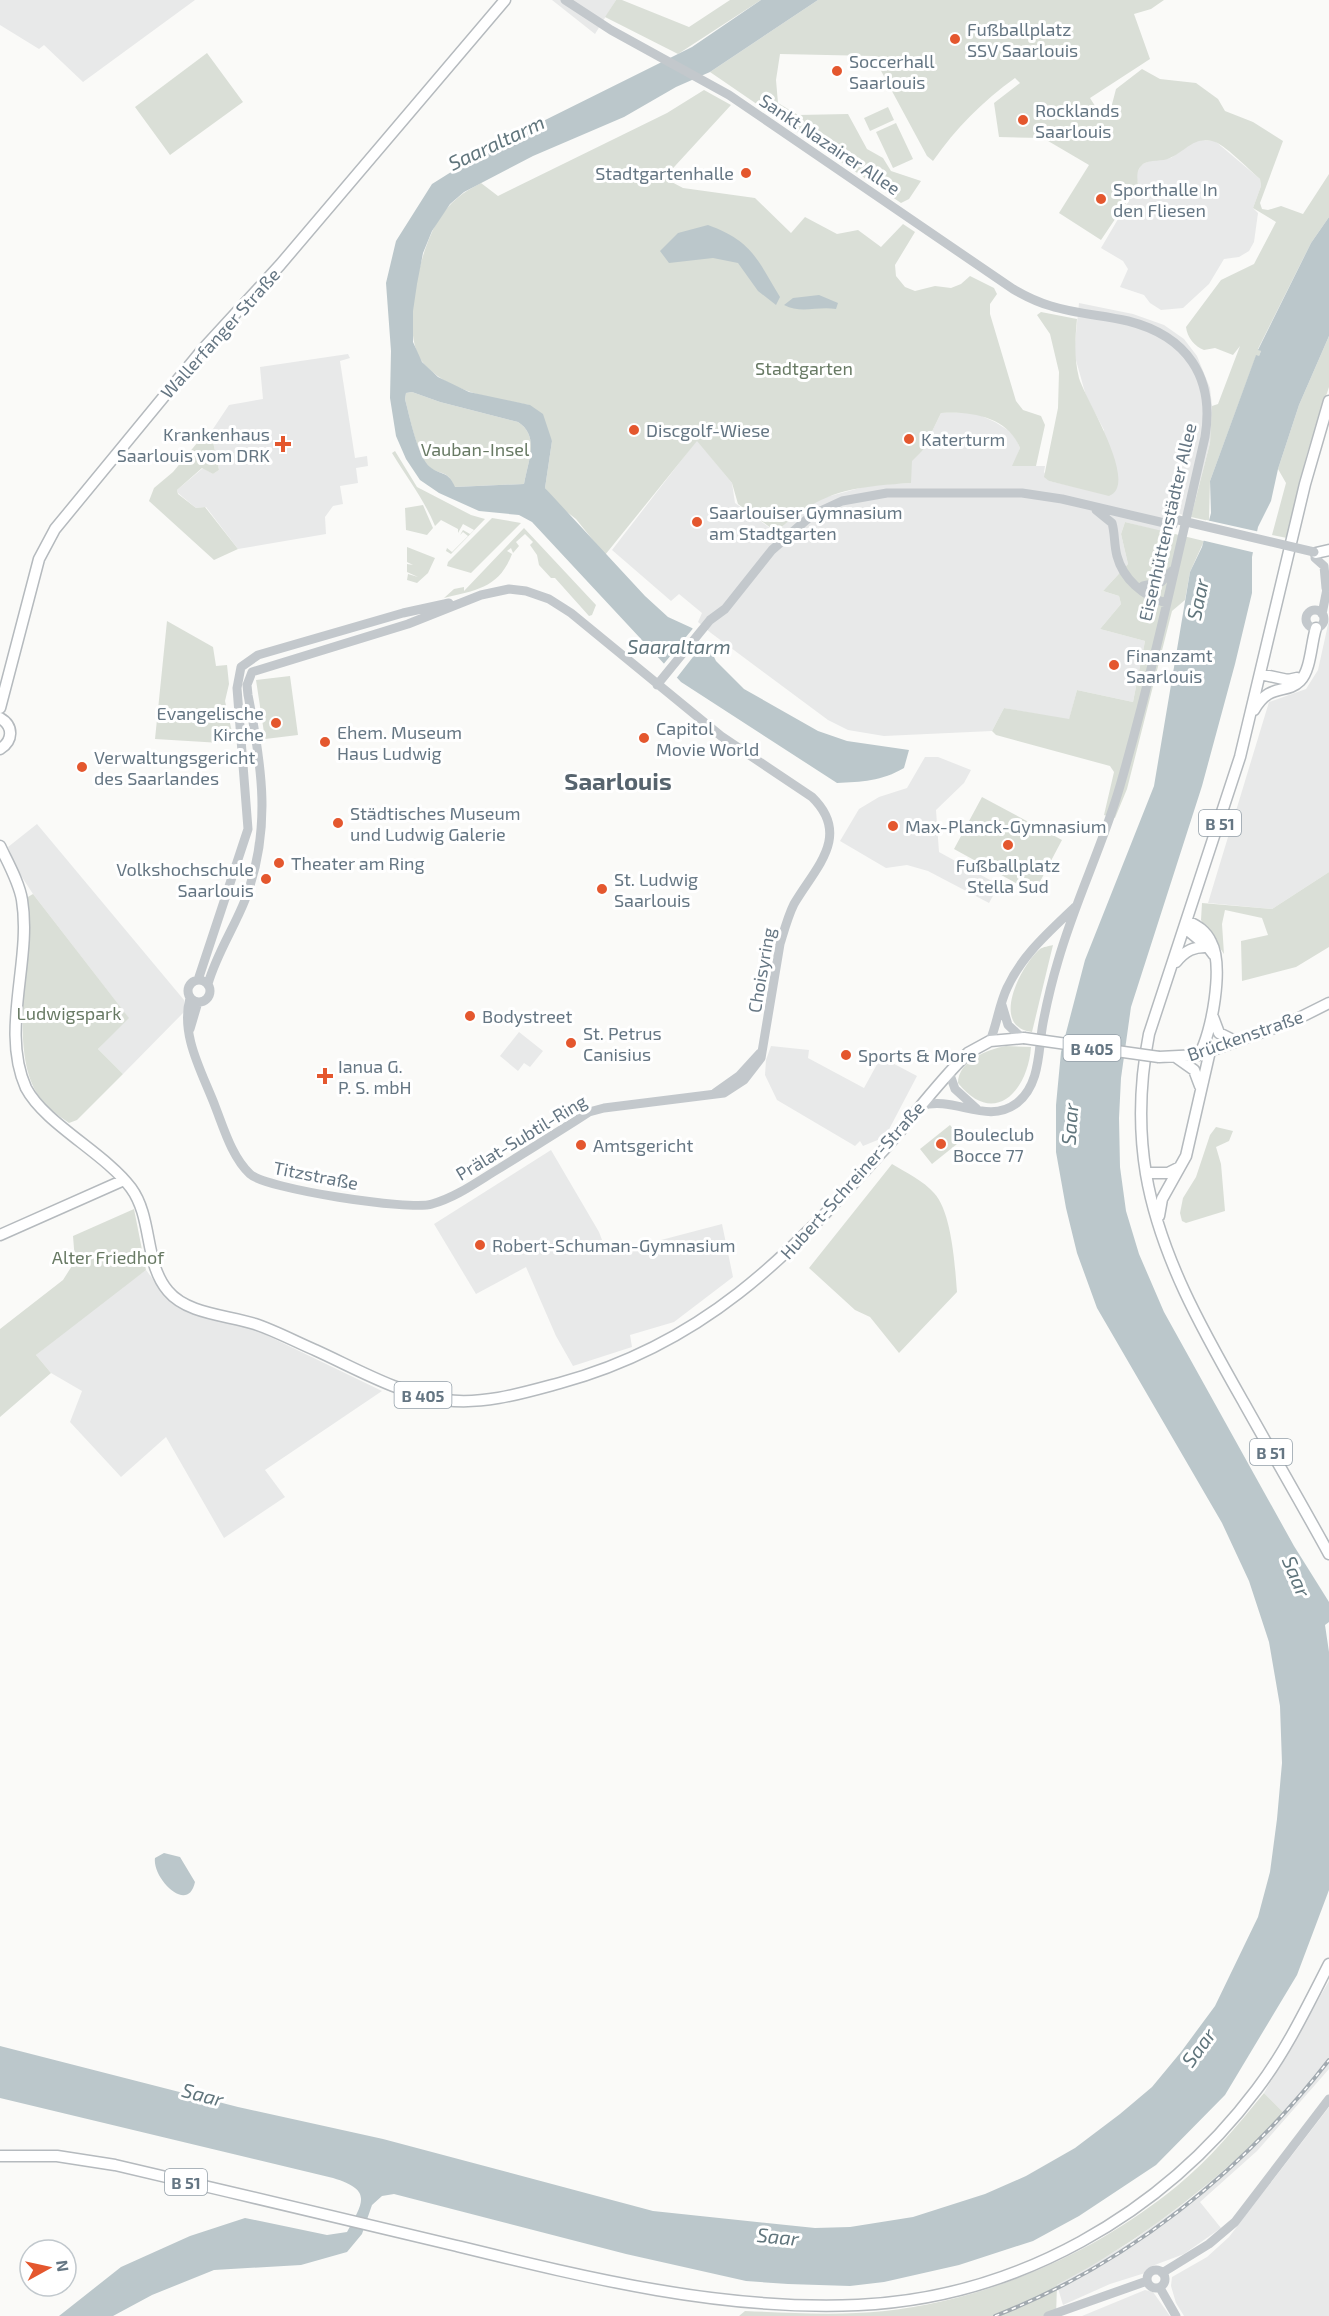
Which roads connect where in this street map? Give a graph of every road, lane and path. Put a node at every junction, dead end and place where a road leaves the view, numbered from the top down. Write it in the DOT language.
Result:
graph roads {
  1 [pos="505,0"];
  2 [pos="565,0"];
  3 [pos="1089,314"];
  4 [pos="1329,401"];
  5 [pos="1326,417"];
  6 [pos="1329,433"];
  7 [pos="1316,444"];
  8 [pos="1083,504"];
  9 [pos="1128,514"];
  10 [pos="1173,522"];
  11 [pos="1115,542"];
  12 [pos="1329,550"];
  13 [pos="1314,555"];
  14 [pos="1329,556"];
  15 [pos="1329,562"];
  16 [pos="1174,569"];
  17 [pos="1139,585"];
  18 [pos="1328,585"];
  19 [pos="1167,599"];
  20 [pos="457,603"];
  21 [pos="1319,612"];
  22 [pos="714,616"];
  23 [pos="1313,627"];
  24 [pos="1306,670"];
  25 [pos="1259,679"];
  26 [pos="660,682"];
  27 [pos="1282,688"];
  28 [pos="2,705"];
  29 [pos="1251,716"];
  30 [pos="2,719"];
  31 [pos="0,749"];
  32 [pos="0,846"];
  33 [pos="1077,905"];
  34 [pos="1186,925"];
  35 [pos="1065,940"];
  36 [pos="1035,945"];
  37 [pos="1208,947"];
  38 [pos="1216,960"];
  39 [pos="1171,970"];
  40 [pos="198,980"];
  41 [pos="208,984"];
  42 [pos="194,1000"];
  43 [pos="1002,1002"];
  44 [pos="1329,1003"];
  45 [pos="1212,1011"];
  46 [pos="1023,1038"];
  47 [pos="990,1041"];
  48 [pos="1235,1041"];
  49 [pos="760,1053"];
  50 [pos="1204,1053"];
  51 [pos="1176,1058"];
  52 [pos="950,1072"];
  53 [pos="744,1080"];
  54 [pos="1200,1091"];
  55 [pos="713,1095"];
  56 [pos="921,1106"];
  57 [pos="985,1112"];
  58 [pos="1182,1165"];
  59 [pos="1147,1178"];
  60 [pos="1174,1179"];
  61 [pos="124,1180"];
  62 [pos="420,1207"];
  63 [pos="1158,1225"];
  64 [pos="0,1234"];
  65 [pos="1329,1554"];
  66 [pos="1329,1964"];
  67 [pos="1329,2099"];
  68 [pos="0,2156"];
  69 [pos="1162,2272"];
  70 [pos="1147,2281"];
  71 [pos="1160,2288"];
  72 [pos="1048,2316"];
  73 [pos="1176,2316"];
  1 -- 28 [label="main road, Wallerfanger Straße"];
  2 -- 3 [label="street, Sankt Nazairer Allee"];
  3 -- 16 [label="street, Eisenhüttenstädter Allee"];
  4 -- 5 [label="main road, B 51"];
  5 -- 7 [label="main road, B 51"];
  6 -- 7 [label="main road"];
  7 -- 25 [label="main road, B 51"];
  8 -- 9 [label="street"];
  8 -- 11 [label="street"];
  8 -- 22 [label="street"];
  9 -- 10 [label="street"];
  9 -- 11 [label="street"];
  10 -- 13 [label="street, bridge"];
  10 -- 22 [label="street"];
  11 -- 17 [label="street"];
  12 -- 13 [label="main road"];
  13 -- 14 [label="street"];
  13 -- 15 [label="street"];
  13 -- 18 [label="street"];
  16 -- 17 [label="street"];
  16 -- 19 [label="street, Eisenhüttenstädter Allee"];
  17 -- 19 [label="street"];
  18 -- 21 [label="street"];
  19 -- 33 [label="street, Eisenhüttenstädter Allee"];
  20 -- 26 [label="street, Choisyring"];
  20 -- 40 [label="street"];
  20 -- 41 [label="street"];
  21 -- 23 [label="street"];
  21 -- 23 [label="street"];
  22 -- 26 [label="street"];
  23 -- 24 [label="main road"];
  24 -- 25 [label="main road"];
  24 -- 27 [label="main road"];
  25 -- 27 [label="main road"];
  25 -- 29 [label="main road, B 51"];
  26 -- 49 [label="street, Choisyring"];
  27 -- 29 [label="main road"];
  28 -- 30 [label="main road, Wallerfanger Straße"];
  29 -- 34 [label="main road, B 51"];
  30 -- 31 [label="main road, Wallerfanger Straße"];
  32 -- 61 [label="main road, B 405"];
  33 -- 35 [label="street, Eisenhüttenstädter Allee"];
  33 -- 36 [label="street, Eisenhüttenstädter Allee"];
  34 -- 37 [label="main road"];
  34 -- 38 [label="main road"];
  34 -- 39 [label="main road, B 51"];
  35 -- 36 [label="street"];
  35 -- 57 [label="street, Eisenhüttenstädter Allee"];
  36 -- 43 [label="street, Eisenhüttenstädter Allee"];
  37 -- 38 [label="main road"];
  37 -- 39 [label="main road, B 51"];
  38 -- 45 [label="main road"];
  39 -- 59 [label="main road, B 51"];
  40 -- 41 [label="street"];
  40 -- 42 [label="street"];
  41 -- 42 [label="street"];
  42 -- 62 [label="street, Titzstraße"];
  43 -- 46 [label="street"];
  43 -- 47 [label="street, Eisenhüttenstädter Allee"];
  44 -- 48 [label="main road, Brückenstraße / B 405"];
  45 -- 48 [label="main road"];
  45 -- 50 [label="main road"];
  46 -- 47 [label="main road, Hubert-Schreiner-Straße / B 405"];
  46 -- 51 [label="main road, Brückenstraße / B 405, bridge"];
  47 -- 52 [label="main road, Hubert-Schreiner-Straße / B 405"];
  48 -- 50 [label="main road, Brückenstraße / B 405"];
  49 -- 53 [label="street, Choisyring"];
  49 -- 55 [label="street, Choisyring"];
  50 -- 51 [label="main road, Brückenstraße / B 405"];
  50 -- 54 [label="main road"];
  51 -- 54 [label="main road"];
  52 -- 56 [label="main road, Hubert-Schreiner-Straße / B 405"];
  52 -- 57 [label="street"];
  53 -- 55 [label="street, Prälat-Subtil-Ring"];
  54 -- 58 [label="main road"];
  55 -- 62 [label="street, Prälat-Subtil-Ring"];
  56 -- 57 [label="street, Eisenhüttenstädter Allee"];
  56 -- 61 [label="main road, Hubert-Schreiner-Straße / B 405"];
  58 -- 59 [label="main road"];
  58 -- 60 [label="main road"];
  59 -- 60 [label="main road"];
  59 -- 63 [label="main road, B 51"];
  60 -- 63 [label="main road"];
  61 -- 64 [label="main road"];
  63 -- 65 [label="main road, B 51"];
  66 -- 68 [label="main road, B 51"];
  67 -- 69 [label="street"];
  69 -- 70 [label="street"];
  69 -- 71 [label="street"];
  70 -- 71 [label="street"];
  70 -- 72 [label="street"];
  71 -- 73 [label="street"];
}
